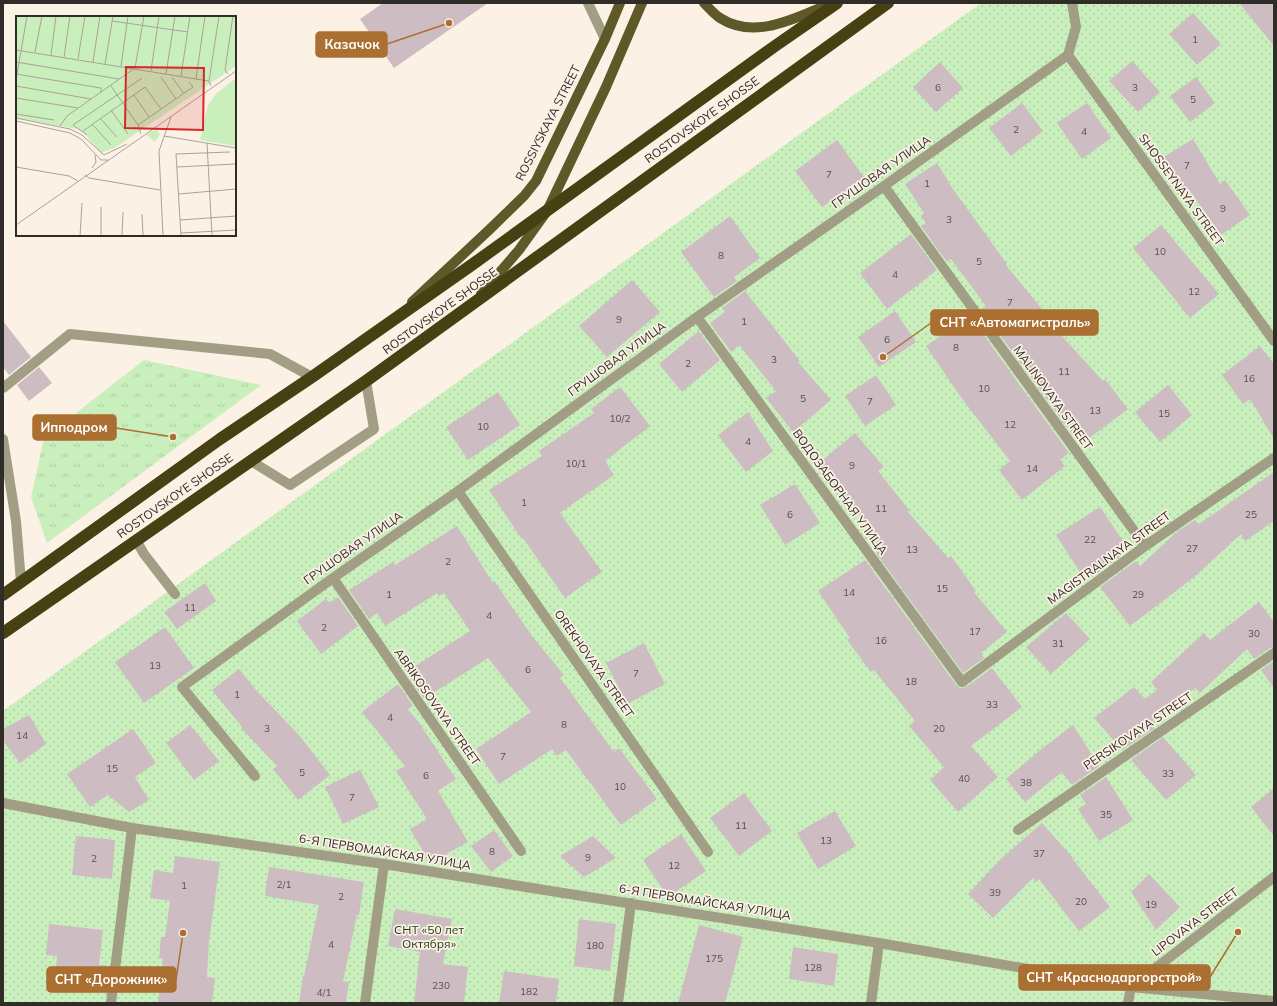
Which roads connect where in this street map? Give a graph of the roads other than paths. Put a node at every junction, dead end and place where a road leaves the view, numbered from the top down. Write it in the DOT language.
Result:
graph roads {
  1 [pos="588,3"];
  2 [pos="620,3"];
  3 [pos="642,3"];
  4 [pos="704,3"];
  5 [pos="832,3"];
  6 [pos="838,3"];
  7 [pos="888,3"];
  8 [pos="1072,3"];
  9 [pos="605,39"];
  10 [pos="1068,55"];
  11 [pos="884,186"];
  12 [pos="548,211"];
  13 [pos="471,306"];
  14 [pos="697,318"];
  15 [pos="390,322"];
  16 [pos="1274,341"];
  17 [pos="312,377"];
  18 [pos="366,381"];
  19 [pos="3,388"];
  20 [pos="3,439"];
  21 [pos="1274,458"];
  22 [pos="251,462"];
  23 [pos="458,491"];
  24 [pos="136,540"];
  25 [pos="1145,546"];
  26 [pos="333,578"];
  27 [pos="21,582"];
  28 [pos="175,594"];
  29 [pos="3,595"];
  30 [pos="3,633"];
  31 [pos="1274,654"];
  32 [pos="962,682"];
  33 [pos="254,776"];
  34 [pos="3,803"];
  35 [pos="132,828"];
  36 [pos="1018,830"];
  37 [pos="521,851"];
  38 [pos="708,852"];
  39 [pos="384,864"];
  40 [pos="1274,877"];
  41 [pos="631,903"];
  42 [pos="879,943"];
  43 [pos="1131,986"];
  44 [pos="1274,1001"];
  45 [pos="110,1003"];
  46 [pos="364,1003"];
  47 [pos="618,1003"];
  48 [pos="871,1003"];
  49 [pos="1128,1003"];
  1 -- 9 [label="street"];
  2 -- 9 [label="main road, ROSSIYSKAYA STREET"];
  3 -- 12 [label="main road"];
  4 -- 5 [label="main road"];
  6 -- 12 [label="highway, ROSTOVSKOYE SHOSSE"];
  7 -- 13 [label="highway, ROSTOVSKOYE SHOSSE"];
  8 -- 10 [label="street"];
  9 -- 15 [label="main road, ROSSIYSKAYA STREET"];
  10 -- 11 [label="street, ГРУШОВАЯ УЛИЦА"];
  10 -- 16 [label="street, SHOSSEYNAYA STREET"];
  11 -- 14 [label="street, ГРУШОВАЯ УЛИЦА"];
  11 -- 25 [label="street, MALINOVAYA STREET"];
  12 -- 13 [label="main road"];
  12 -- 15 [label="highway, ROSTOVSKOYE SHOSSE"];
  13 -- 18 [label="highway, ROSTOVSKOYE SHOSSE"];
  14 -- 23 [label="street, ГРУШОВАЯ УЛИЦА"];
  14 -- 32 [label="street, ВОДОЗАБОРНАЯ УЛИЦА"];
  15 -- 17 [label="highway, ROSTOVSKOYE SHOSSE"];
  17 -- 19 [label="street"];
  17 -- 27 [label="highway, ROSTOVSKOYE SHOSSE"];
  18 -- 22 [label="highway, ROSTOVSKOYE SHOSSE"];
  18 -- 22 [label="street"];
  20 -- 27 [label="street"];
  21 -- 25 [label="street, MAGISTRALNAYA STREET"];
  22 -- 24 [label="highway, ROSTOVSKOYE SHOSSE"];
  23 -- 26 [label="street, ГРУШОВАЯ УЛИЦА"];
  23 -- 38 [label="street, OREKHOVAYA STREET"];
  24 -- 28 [label="street"];
  24 -- 30 [label="highway, ROSTOVSKOYE SHOSSE"];
  25 -- 32 [label="street, MAGISTRALNAYA STREET"];
  26 -- 33 [label="street, ГРУШОВАЯ УЛИЦА"];
  26 -- 37 [label="street, ABRIKOSOVAYA STREET"];
  27 -- 29 [label="highway, ROSTOVSKOYE SHOSSE"];
  31 -- 36 [label="street, PERSIKOVAYA STREET"];
  34 -- 35 [label="street, 6-Я ПЕРВОМАЙСКАЯ УЛИЦА"];
  35 -- 39 [label="street, 6-Я ПЕРВОМАЙСКАЯ УЛИЦА"];
  35 -- 45 [label="street"];
  39 -- 41 [label="street, 6-Я ПЕРВОМАЙСКАЯ УЛИЦА"];
  39 -- 46 [label="street"];
  40 -- 43 [label="street, LIPOVAYA STREET"];
  41 -- 42 [label="street, 6-Я ПЕРВОМАЙСКАЯ УЛИЦА"];
  41 -- 47 [label="street"];
  42 -- 43 [label="street, 6-Я ПЕРВОМАЙСКАЯ УЛИЦА"];
  42 -- 48 [label="street"];
  43 -- 44 [label="street, 6-Я ПЕРВОМАЙСКАЯ УЛИЦА"];
  43 -- 49 [label="street"];
}
